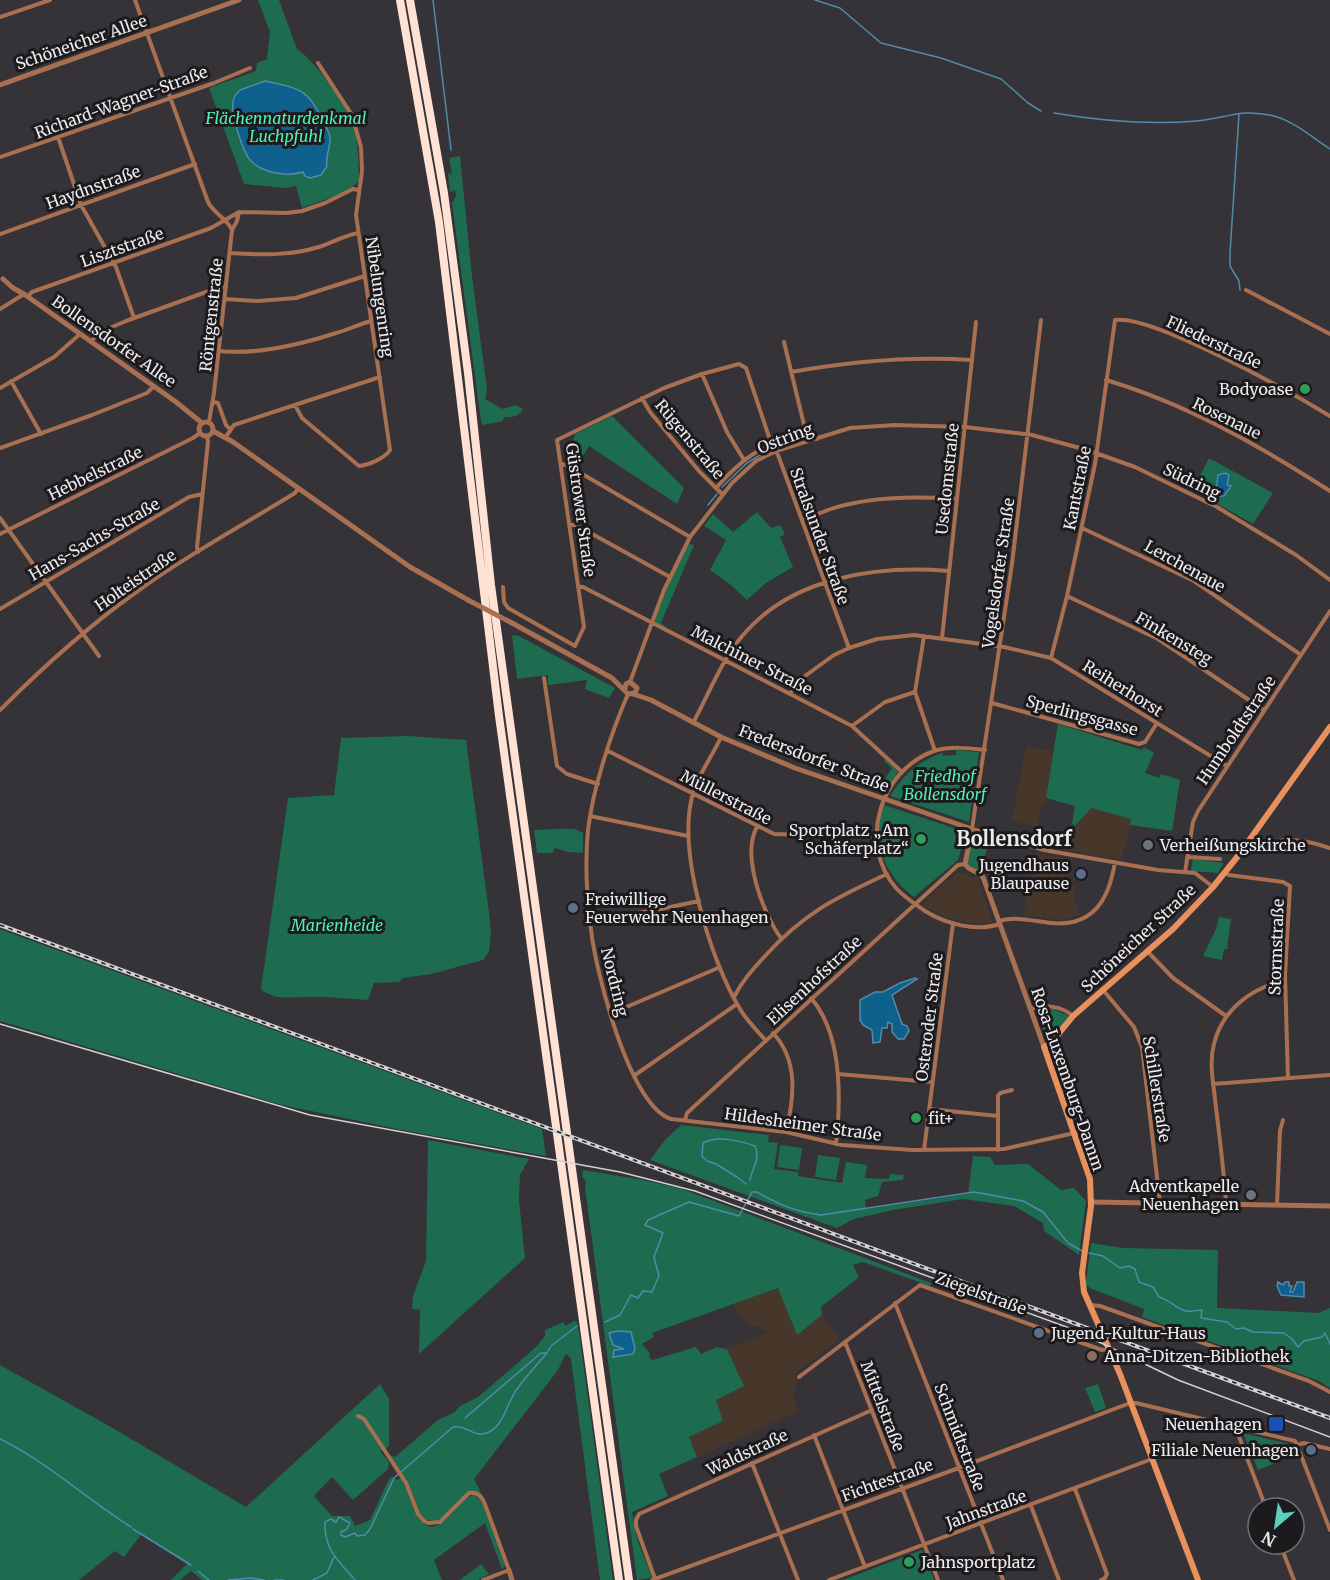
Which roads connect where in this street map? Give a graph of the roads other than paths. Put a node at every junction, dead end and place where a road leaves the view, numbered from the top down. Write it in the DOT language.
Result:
graph roads {
  1 [pos="50,0"];
  2 [pos="135,0"];
  3 [pos="239,0"];
  4 [pos="400,0"];
  5 [pos="410,0"];
  6 [pos="0,17"];
  7 [pos="147,33"];
  8 [pos="318,63"];
  9 [pos="250,68"];
  10 [pos="0,85"];
  11 [pos="171,97"];
  12 [pos="58,137"];
  13 [pos="0,158"];
  14 [pos="195,164"];
  15 [pos="358,190"];
  16 [pos="81,204"];
  17 [pos="239,213"];
  18 [pos="224,220"];
  19 [pos="232,230"];
  20 [pos="358,233"];
  21 [pos="0,234"];
  22 [pos="230,253"];
  23 [pos="114,262"];
  24 [pos="365,276"];
  25 [pos="1,278"];
  26 [pos="226,288"];
  27 [pos="1246,290"];
  28 [pos="26,295"];
  29 [pos="225,299"];
  30 [pos="0,309"];
  31 [pos="134,318"];
  32 [pos="1041,320"];
  33 [pos="1116,320"];
  34 [pos="371,321"];
  35 [pos="976,322"];
  36 [pos="81,334"];
  37 [pos="1330,334"];
  38 [pos="91,342"];
  39 [pos="784,342"];
  40 [pos="219,351"];
  41 [pos="972,360"];
  42 [pos="743,365"];
  43 [pos="791,372"];
  44 [pos="702,374"];
  45 [pos="380,377"];
  46 [pos="1107,380"];
  47 [pos="11,381"];
  48 [pos="154,386"];
  49 [pos="0,388"];
  50 [pos="642,398"];
  51 [pos="213,402"];
  52 [pos="295,405"];
  53 [pos="1330,416"];
  54 [pos="203,426"];
  55 [pos="965,427"];
  56 [pos="230,429"];
  57 [pos="213,431"];
  58 [pos="806,433"];
  59 [pos="41,434"];
  60 [pos="1028,434"];
  61 [pos="207,436"];
  62 [pos="225,438"];
  63 [pos="817,439"];
  64 [pos="771,443"];
  65 [pos="0,448"];
  66 [pos="776,451"];
  67 [pos="1096,453"];
  68 [pos="744,460"];
  69 [pos="561,464"];
  70 [pos="716,488"];
  71 [pos="298,489"];
  72 [pos="1330,491"];
  73 [pos="202,494"];
  74 [pos="722,494"];
  75 [pos="957,500"];
  76 [pos="0,518"];
  77 [pos="802,520"];
  78 [pos="570,525"];
  79 [pos="1082,528"];
  80 [pos="8,530"];
  81 [pos="0,534"];
  82 [pos="690,537"];
  83 [pos="198,552"];
  84 [pos="949,571"];
  85 [pos="670,577"];
  86 [pos="1330,580"];
  87 [pos="45,582"];
  88 [pos="825,583"];
  89 [pos="503,587"];
  90 [pos="579,587"];
  91 [pos="1067,596"];
  92 [pos="0,609"];
  93 [pos="1330,611"];
  94 [pos="652,622"];
  95 [pos="82,633"];
  96 [pos="924,636"];
  97 [pos="942,638"];
  98 [pos="1000,646"];
  99 [pos="849,648"];
  100 [pos="1301,655"];
  101 [pos="99,656"];
  102 [pos="1051,658"];
  103 [pos="726,660"];
  104 [pos="544,678"];
  105 [pos="631,688"];
  106 [pos="915,692"];
  107 [pos="789,693"];
  108 [pos="992,703"];
  109 [pos="0,710"];
  110 [pos="1264,710"];
  111 [pos="693,723"];
  112 [pos="1157,723"];
  113 [pos="852,726"];
  114 [pos="1330,727"];
  115 [pos="721,737"];
  116 [pos="985,750"];
  117 [pos="608,751"];
  118 [pos="935,751"];
  119 [pos="1227,766"];
  120 [pos="902,772"];
  121 [pos="598,784"];
  122 [pos="693,794"];
  123 [pos="884,800"];
  124 [pos="590,816"];
  125 [pos="757,827"];
  126 [pos="972,829"];
  127 [pos="688,836"];
  128 [pos="876,837"];
  129 [pos="1249,841"];
  130 [pos="1330,848"];
  131 [pos="1188,856"];
  132 [pos="1220,859"];
  133 [pos="1115,862"];
  134 [pos="965,864"];
  135 [pos="1185,872"];
  136 [pos="1224,873"];
  137 [pos="887,874"];
  138 [pos="1213,887"];
  139 [pos="699,901"];
  140 [pos="915,904"];
  141 [pos="590,920"];
  142 [pos="953,923"];
  143 [pos="1000,923"];
  144 [pos="781,938"];
  145 [pos="1148,952"];
  146 [pos="718,968"];
  147 [pos="1285,981"];
  148 [pos="1103,990"];
  149 [pos="734,997"];
  150 [pos="812,998"];
  151 [pos="737,1004"];
  152 [pos="1030,1009"];
  153 [pos="610,1014"];
  154 [pos="1073,1016"];
  155 [pos="1226,1017"];
  156 [pos="773,1033"];
  157 [pos="766,1041"];
  158 [pos="1044,1047"];
  159 [pos="838,1074"];
  160 [pos="634,1075"];
  161 [pos="1330,1075"];
  162 [pos="1288,1078"];
  163 [pos="932,1082"];
  164 [pos="1214,1084"];
  165 [pos="1012,1090"];
  166 [pos="929,1109"];
  167 [pos="998,1116"];
  168 [pos="671,1119"];
  169 [pos="685,1120"];
  170 [pos="1283,1120"];
  171 [pos="786,1132"];
  172 [pos="1074,1132"];
  173 [pos="836,1144"];
  174 [pos="924,1150"];
  175 [pos="998,1150"];
  176 [pos="1091,1202"];
  177 [pos="1160,1203"];
  178 [pos="1226,1204"];
  179 [pos="1277,1205"];
  180 [pos="1330,1206"];
  181 [pos="895,1303"];
  182 [pos="1089,1305"];
  183 [pos="845,1342"];
  184 [pos="1109,1349"];
  185 [pos="799,1377"];
  186 [pos="1330,1392"];
  187 [pos="1130,1403"];
  188 [pos="872,1410"];
  189 [pos="358,1416"];
  190 [pos="1239,1427"];
  191 [pos="814,1435"];
  192 [pos="1297,1445"];
  193 [pos="1330,1449"];
  194 [pos="1152,1459"];
  195 [pos="752,1463"];
  196 [pos="960,1468"];
  197 [pos="903,1488"];
  198 [pos="1075,1489"];
  199 [pos="1261,1496"];
  200 [pos="1031,1506"];
  201 [pos="844,1510"];
  202 [pos="982,1524"];
  203 [pos="1330,1530"];
  204 [pos="780,1532"];
  205 [pos="924,1545"];
  206 [pos="1285,1556"];
  207 [pos="865,1567"];
  208 [pos="509,1570"];
  209 [pos="628,1579"];
  210 [pos="483,1580"];
  211 [pos="512,1580"];
  212 [pos="619,1580"];
  213 [pos="654,1580"];
  214 [pos="798,1580"];
  215 [pos="829,1580"];
  216 [pos="938,1580"];
  217 [pos="1003,1580"];
  218 [pos="1059,1580"];
  219 [pos="1101,1580"];
  220 [pos="1198,1580"];
  221 [pos="1294,1580"];
  1 -- 6 [label="street"];
  2 -- 7 [label="street"];
  3 -- 7 [label="street, Schöneicher Allee"];
  4 -- 212 [label="highway"];
  5 -- 209 [label="highway"];
  7 -- 10 [label="street, Schöneicher Allee"];
  7 -- 11 [label="street"];
  8 -- 15 [label="street, Nibelungenring"];
  9 -- 11 [label="street, Richard-Wagner-Straße"];
  11 -- 12 [label="street, Richard-Wagner-Straße"];
  11 -- 14 [label="street"];
  12 -- 13 [label="street, Richard-Wagner-Straße"];
  12 -- 16 [label="street"];
  14 -- 16 [label="street, Haydnstraße"];
  14 -- 18 [label="street"];
  15 -- 17 [label="street"];
  15 -- 20 [label="street, Nibelungenring"];
  16 -- 21 [label="street, Haydnstraße"];
  16 -- 23 [label="street"];
  17 -- 18 [label="street, Lisztstraße"];
  17 -- 19 [label="street, Röntgenstraße"];
  18 -- 19 [label="street"];
  18 -- 23 [label="street, Lisztstraße"];
  19 -- 22 [label="street, Röntgenstraße"];
  20 -- 22 [label="street"];
  20 -- 24 [label="street, Nibelungenring"];
  22 -- 26 [label="street, Röntgenstraße"];
  23 -- 28 [label="street, Lisztstraße"];
  23 -- 31 [label="street"];
  24 -- 29 [label="street"];
  24 -- 34 [label="street, Nibelungenring"];
  25 -- 28 [label="street, Bollensdorfer Allee"];
  26 -- 29 [label="street, Röntgenstraße"];
  26 -- 31 [label="street"];
  27 -- 37 [label="street"];
  28 -- 30 [label="street, Lisztstraße"];
  28 -- 36 [label="street, Bollensdorfer Allee"];
  29 -- 40 [label="street, Röntgenstraße"];
  31 -- 38 [label="street"];
  32 -- 60 [label="street, Vogelsdorfer Straße"];
  33 -- 46 [label="street, Kantstraße"];
  33 -- 53 [label="street, Fliederstraße"];
  34 -- 40 [label="street"];
  34 -- 45 [label="street, Nibelungenring"];
  35 -- 41 [label="street, Usedomstraße"];
  36 -- 38 [label="street, Bollensdorfer Allee"];
  36 -- 47 [label="street"];
  38 -- 48 [label="street, Bollensdorfer Allee"];
  39 -- 43 [label="street"];
  40 -- 51 [label="street, Röntgenstraße"];
  41 -- 43 [label="street"];
  41 -- 55 [label="street, Usedomstraße"];
  42 -- 44 [label="street, Güstrower Straße"];
  42 -- 64 [label="street, Stralsunder Straße"];
  43 -- 58 [label="street"];
  44 -- 50 [label="street, Güstrower Straße"];
  44 -- 68 [label="street"];
  45 -- 52 [label="street, Nibelungenring"];
  45 -- 52 [label="street"];
  46 -- 67 [label="street, Kantstraße"];
  46 -- 72 [label="street, Rosenaue"];
  47 -- 49 [label="street"];
  47 -- 59 [label="street"];
  48 -- 54 [label="street, Bollensdorfer Allee"];
  48 -- 59 [label="street"];
  50 -- 69 [label="street, Güstrower Straße"];
  50 -- 70 [label="street, Rügenstraße"];
  51 -- 54 [label="street, Röntgenstraße"];
  51 -- 56 [label="street"];
  52 -- 56 [label="street, Nibelungenring"];
  54 -- 57 [label="street, Bollensdorfer Allee"];
  54 -- 61 [label="street, Bollensdorfer Allee"];
  54 -- 80 [label="street, Hebbelstraße"];
  55 -- 60 [label="street, Ostring"];
  55 -- 63 [label="street, Ostring"];
  55 -- 75 [label="street, Usedomstraße"];
  56 -- 62 [label="street"];
  57 -- 61 [label="street"];
  57 -- 62 [label="street"];
  58 -- 63 [label="street"];
  58 -- 64 [label="street, Ostring"];
  59 -- 65 [label="street"];
  60 -- 67 [label="street, Südring"];
  60 -- 98 [label="street, Vogelsdorfer Straße"];
  61 -- 73 [label="street"];
  62 -- 71 [label="street"];
  63 -- 66 [label="street, Ostring"];
  64 -- 66 [label="street, Stralsunder Straße"];
  64 -- 68 [label="street, Ostring"];
  66 -- 74 [label="street, Ostring"];
  66 -- 77 [label="street, Stralsunder Straße"];
  67 -- 79 [label="street, Kantstraße"];
  67 -- 86 [label="street, Südring"];
  68 -- 70 [label="street, Ostring"];
  69 -- 78 [label="street, Güstrower Straße"];
  69 -- 82 [label="street"];
  70 -- 74 [label="street, Rügenstraße"];
  71 -- 83 [label="street, Holteistraße"];
  71 -- 105 [label="street, Fredersdorfer Straße, bridge"];
  73 -- 83 [label="street"];
  73 -- 87 [label="street, Hans-Sachs-Straße"];
  74 -- 82 [label="street, Ostring"];
  75 -- 77 [label="street"];
  75 -- 84 [label="street, Usedomstraße"];
  76 -- 80 [label="street"];
  77 -- 88 [label="street, Stralsunder Straße"];
  78 -- 85 [label="street"];
  78 -- 90 [label="street, Güstrower Straße"];
  79 -- 91 [label="street, Kantstraße"];
  79 -- 100 [label="street, Lerchenaue"];
  80 -- 81 [label="street, Hebbelstraße"];
  80 -- 87 [label="street"];
  82 -- 85 [label="street, Ostring"];
  83 -- 95 [label="street, Holteistraße"];
  84 -- 88 [label="street"];
  84 -- 97 [label="street, Usedomstraße"];
  85 -- 94 [label="street, Ostring"];
  87 -- 92 [label="street, Hans-Sachs-Straße"];
  87 -- 95 [label="street"];
  88 -- 99 [label="street, Stralsunder Straße"];
  88 -- 103 [label="street"];
  89 -- 90 [label="street, Güstrower Straße"];
  90 -- 94 [label="street, Malchiner Straße"];
  91 -- 102 [label="street, Kantstraße"];
  91 -- 110 [label="street, Finkensteg"];
  93 -- 100 [label="street, Humboldtstraße"];
  94 -- 103 [label="street, Malchiner Straße"];
  94 -- 105 [label="street, Ostring"];
  95 -- 101 [label="street"];
  95 -- 109 [label="street, Holteistraße"];
  96 -- 97 [label="street, Reiherhorst"];
  96 -- 99 [label="street, Reiherhorst"];
  96 -- 106 [label="street"];
  97 -- 98 [label="street, Reiherhorst"];
  98 -- 102 [label="street, Reiherhorst"];
  98 -- 108 [label="street, Vogelsdorfer Straße"];
  99 -- 107 [label="street, Reiherhorst"];
  100 -- 110 [label="street, Humboldtstraße"];
  102 -- 112 [label="street, Reiherhorst"];
  103 -- 107 [label="street, Malchiner Straße"];
  103 -- 111 [label="street"];
  104 -- 121 [label="street"];
  105 -- 111 [label="street, Fredersdorfer Straße"];
  105 -- 117 [label="street, Nordring"];
  106 -- 113 [label="street"];
  106 -- 118 [label="street"];
  107 -- 113 [label="street, Malchiner Straße"];
  108 -- 112 [label="street, Sperlingsgasse"];
  108 -- 116 [label="street, Vogelsdorfer Straße"];
  110 -- 119 [label="street, Humboldtstraße"];
  111 -- 115 [label="street, Fredersdorfer Straße"];
  112 -- 119 [label="street, Reiherhorst"];
  113 -- 120 [label="street, Malchiner Straße"];
  114 -- 129 [label="main road, Schöneicher Straße"];
  115 -- 122 [label="street"];
  115 -- 123 [label="street, Fredersdorfer Straße"];
  116 -- 118 [label="street"];
  116 -- 126 [label="street, Vogelsdorfer Straße"];
  117 -- 121 [label="street, Nordring"];
  117 -- 122 [label="street, Müllerstraße"];
  118 -- 120 [label="street"];
  119 -- 131 [label="street, Humboldtstraße"];
  120 -- 123 [label="street"];
  121 -- 124 [label="street, Nordring"];
  122 -- 125 [label="street, Müllerstraße"];
  122 -- 127 [label="street"];
  123 -- 126 [label="street, Fredersdorfer Straße"];
  123 -- 128 [label="street"];
  124 -- 127 [label="street"];
  124 -- 141 [label="street, Nordring"];
  125 -- 128 [label="street, Müllerstraße"];
  125 -- 144 [label="street"];
  126 -- 133 [label="street"];
  126 -- 134 [label="street"];
  127 -- 139 [label="street"];
  128 -- 137 [label="street"];
  129 -- 130 [label="street"];
  129 -- 136 [label="main road, Schöneicher Straße"];
  131 -- 132 [label="street"];
  131 -- 135 [label="street, Humboldtstraße"];
  133 -- 135 [label="street"];
  133 -- 143 [label="street"];
  134 -- 140 [label="street, Elisenhofstraße"];
  134 -- 143 [label="street, Rosa-Luxemburg-Damm"];
  135 -- 138 [label="street"];
  136 -- 138 [label="main road, Schöneicher Straße"];
  136 -- 147 [label="street, Stormstraße"];
  137 -- 140 [label="street"];
  137 -- 144 [label="street"];
  138 -- 145 [label="main road, Schöneicher Straße"];
  139 -- 141 [label="street"];
  139 -- 146 [label="street"];
  140 -- 142 [label="street"];
  140 -- 150 [label="street, Elisenhofstraße"];
  141 -- 153 [label="street, Nordring"];
  142 -- 143 [label="street"];
  142 -- 163 [label="street, Osteroder Straße"];
  143 -- 152 [label="street, Rosa-Luxemburg-Damm"];
  144 -- 149 [label="street"];
  145 -- 148 [label="main road, Schöneicher Straße"];
  145 -- 155 [label="street"];
  146 -- 149 [label="street"];
  146 -- 153 [label="street"];
  147 -- 155 [label="street"];
  147 -- 162 [label="street, Stormstraße"];
  148 -- 154 [label="main road, Schöneicher Straße"];
  148 -- 177 [label="street, Schillerstraße"];
  149 -- 151 [label="street"];
  150 -- 156 [label="street, Elisenhofstraße"];
  150 -- 159 [label="street"];
  151 -- 157 [label="street"];
  151 -- 160 [label="street"];
  152 -- 154 [label="street"];
  152 -- 158 [label="street, Rosa-Luxemburg-Damm"];
  153 -- 160 [label="street, Nordring"];
  154 -- 158 [label="main road, Schöneicher Straße"];
  155 -- 164 [label="street"];
  156 -- 157 [label="street, Elisenhofstraße"];
  156 -- 171 [label="street"];
  157 -- 169 [label="street, Elisenhofstraße"];
  158 -- 172 [label="main road, Rosa-Luxemburg-Damm"];
  159 -- 163 [label="street"];
  159 -- 173 [label="street"];
  160 -- 168 [label="street, Nordring"];
  161 -- 162 [label="street"];
  162 -- 164 [label="street"];
  163 -- 166 [label="street, Osteroder Straße"];
  164 -- 178 [label="street"];
  165 -- 167 [label="street"];
  166 -- 167 [label="street"];
  166 -- 174 [label="street, Osteroder Straße"];
  167 -- 175 [label="street"];
  168 -- 169 [label="street, Hildesheimer Straße"];
  169 -- 171 [label="street, Hildesheimer Straße"];
  170 -- 179 [label="street"];
  171 -- 173 [label="street, Hildesheimer Straße"];
  172 -- 175 [label="street, Hildesheimer Straße"];
  172 -- 176 [label="main road, Rosa-Luxemburg-Damm"];
  173 -- 174 [label="street, Hildesheimer Straße"];
  174 -- 175 [label="street, Hildesheimer Straße"];
  176 -- 177 [label="street"];
  176 -- 182 [label="main road, Rosa-Luxemburg-Damm"];
  177 -- 178 [label="street"];
  178 -- 179 [label="street"];
  179 -- 180 [label="street"];
  181 -- 183 [label="street, Ziegelstraße"];
  181 -- 184 [label="street, Ziegelstraße"];
  181 -- 196 [label="street, Schmidtstraße"];
  182 -- 184 [label="main road, Rosa-Luxemburg-Damm"];
  182 -- 186 [label="street"];
  183 -- 185 [label="street, Ziegelstraße"];
  183 -- 188 [label="street, Mittelstraße"];
  184 -- 187 [label="main road, Rosa-Luxemburg-Damm"];
  187 -- 190 [label="street"];
  187 -- 194 [label="main road, Rosa-Luxemburg-Damm"];
  187 -- 196 [label="street, Fichtestraße"];
  188 -- 191 [label="street, Waldstraße"];
  188 -- 197 [label="street, Mittelstraße"];
  189 -- 208 [label="street"];
  190 -- 192 [label="street"];
  190 -- 199 [label="street"];
  191 -- 195 [label="street, Waldstraße"];
  191 -- 201 [label="street"];
  192 -- 193 [label="street"];
  192 -- 203 [label="street"];
  194 -- 198 [label="street, Jahnstraße"];
  194 -- 220 [label="main road, Rosa-Luxemburg-Damm"];
  195 -- 204 [label="street"];
  195 -- 213 [label="street, Waldstraße"];
  196 -- 197 [label="street, Fichtestraße"];
  196 -- 202 [label="street, Schmidtstraße"];
  197 -- 201 [label="street, Fichtestraße"];
  197 -- 205 [label="street, Mittelstraße"];
  198 -- 200 [label="street, Jahnstraße"];
  198 -- 219 [label="street"];
  200 -- 202 [label="street, Jahnstraße"];
  200 -- 218 [label="street"];
  201 -- 204 [label="street, Fichtestraße"];
  201 -- 207 [label="street"];
  202 -- 205 [label="street, Jahnstraße"];
  202 -- 217 [label="street, Schmidtstraße"];
  204 -- 213 [label="street, Fichtestraße"];
  204 -- 214 [label="street"];
  205 -- 207 [label="street, Jahnstraße"];
  205 -- 216 [label="street, Mittelstraße"];
  206 -- 221 [label="street"];
  207 -- 215 [label="street, Jahnstraße"];
  208 -- 210 [label="street"];
  208 -- 211 [label="street"];
}
